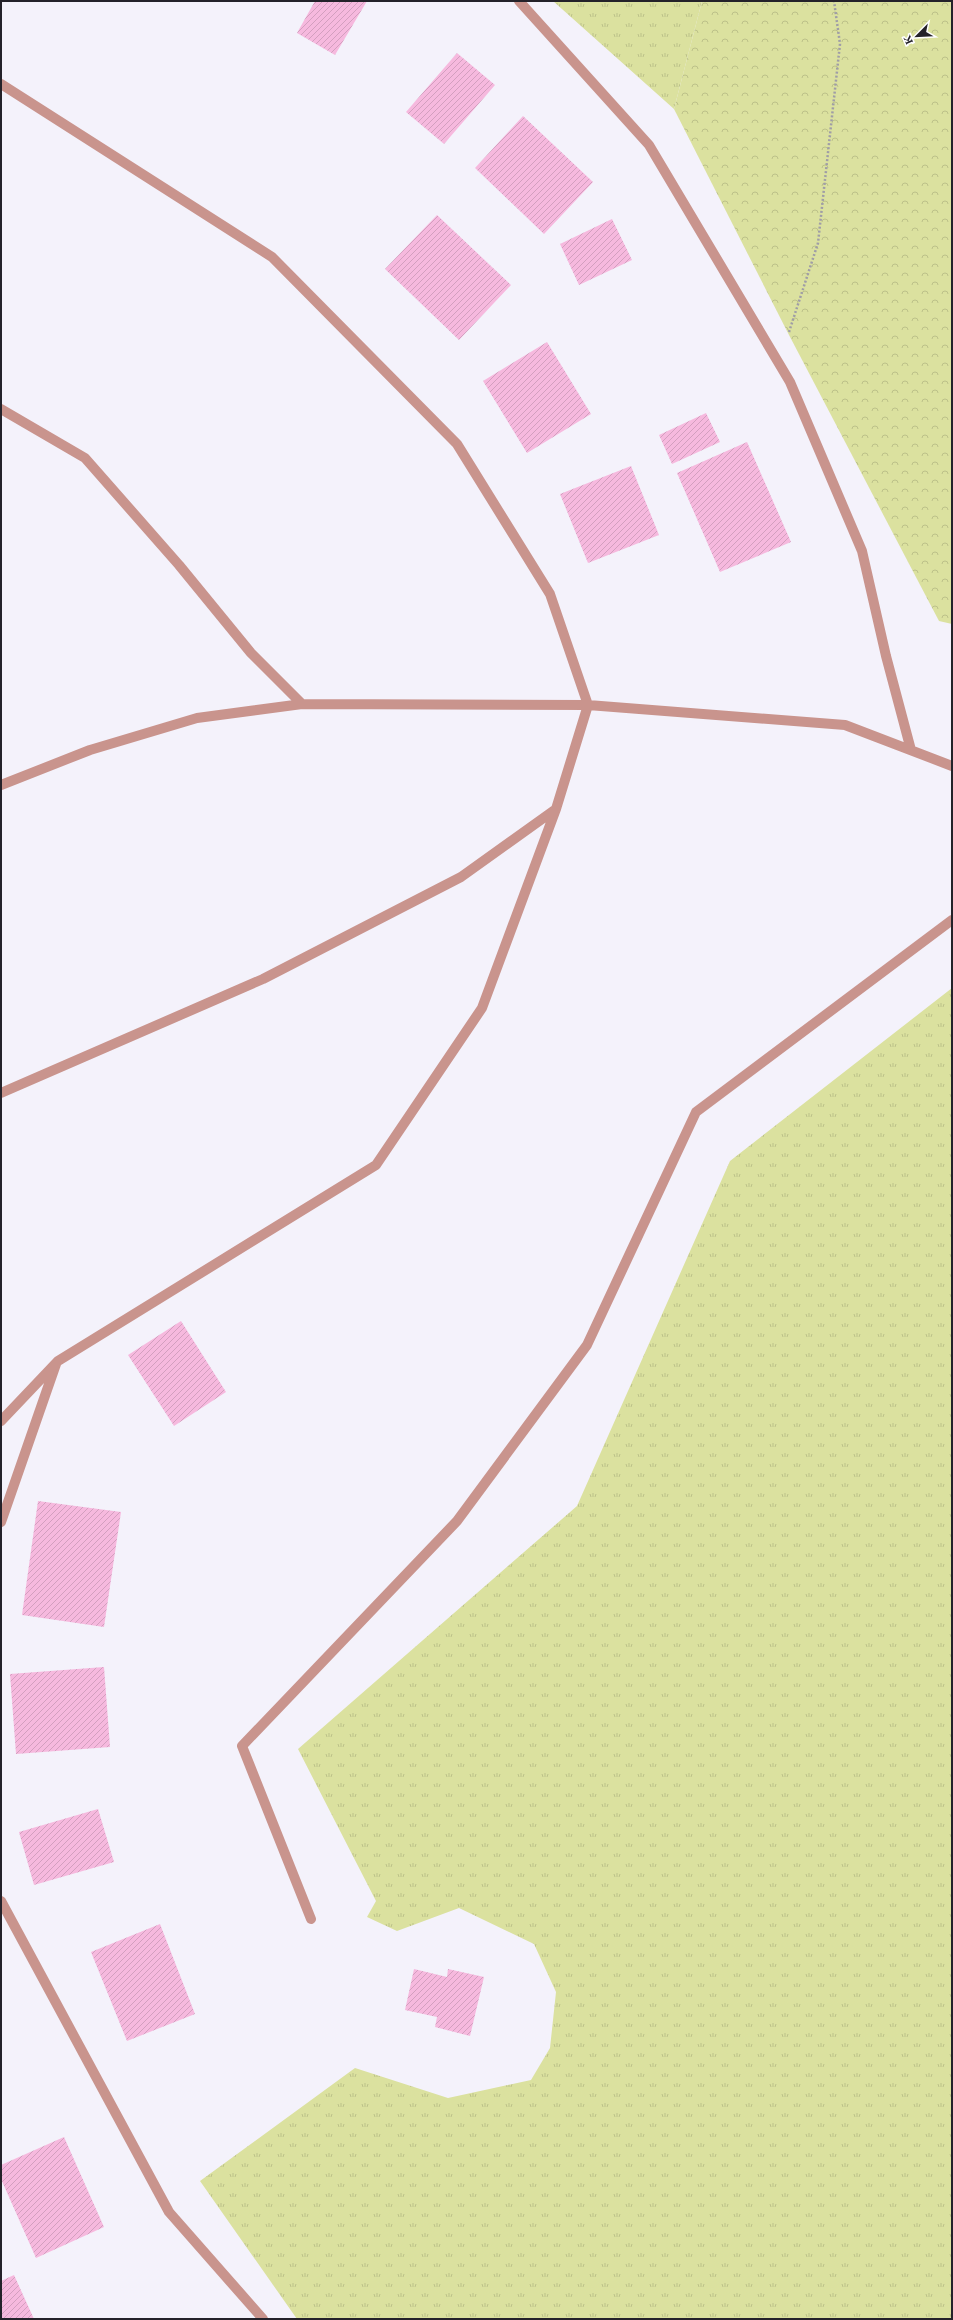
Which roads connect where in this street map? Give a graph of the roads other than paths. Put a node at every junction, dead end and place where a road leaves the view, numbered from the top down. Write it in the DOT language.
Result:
graph roads {
  1 [pos="519,1"];
  2 [pos="1,84"];
  3 [pos="1,409"];
  4 [pos="302,704"];
  5 [pos="588,705"];
  6 [pos="911,750"];
  7 [pos="952,766"];
  8 [pos="1,785"];
  9 [pos="556,809"];
  10 [pos="952,920"];
  11 [pos="1,1093"];
  12 [pos="58,1360"];
  13 [pos="1,1421"];
  14 [pos="1,1522"];
  15 [pos="1,1901"];
  16 [pos="312,1919"];
  17 [pos="263,2319"];
  1 -- 6 [label="street"];
  2 -- 5 [label="street"];
  3 -- 4 [label="street"];
  4 -- 5 [label="street"];
  4 -- 8 [label="street"];
  5 -- 6 [label="street"];
  5 -- 9 [label="street"];
  6 -- 7 [label="street"];
  9 -- 11 [label="street"];
  9 -- 12 [label="street"];
  10 -- 16 [label="street"];
  12 -- 13 [label="street"];
  12 -- 14 [label="street"];
  15 -- 17 [label="street"];
}
